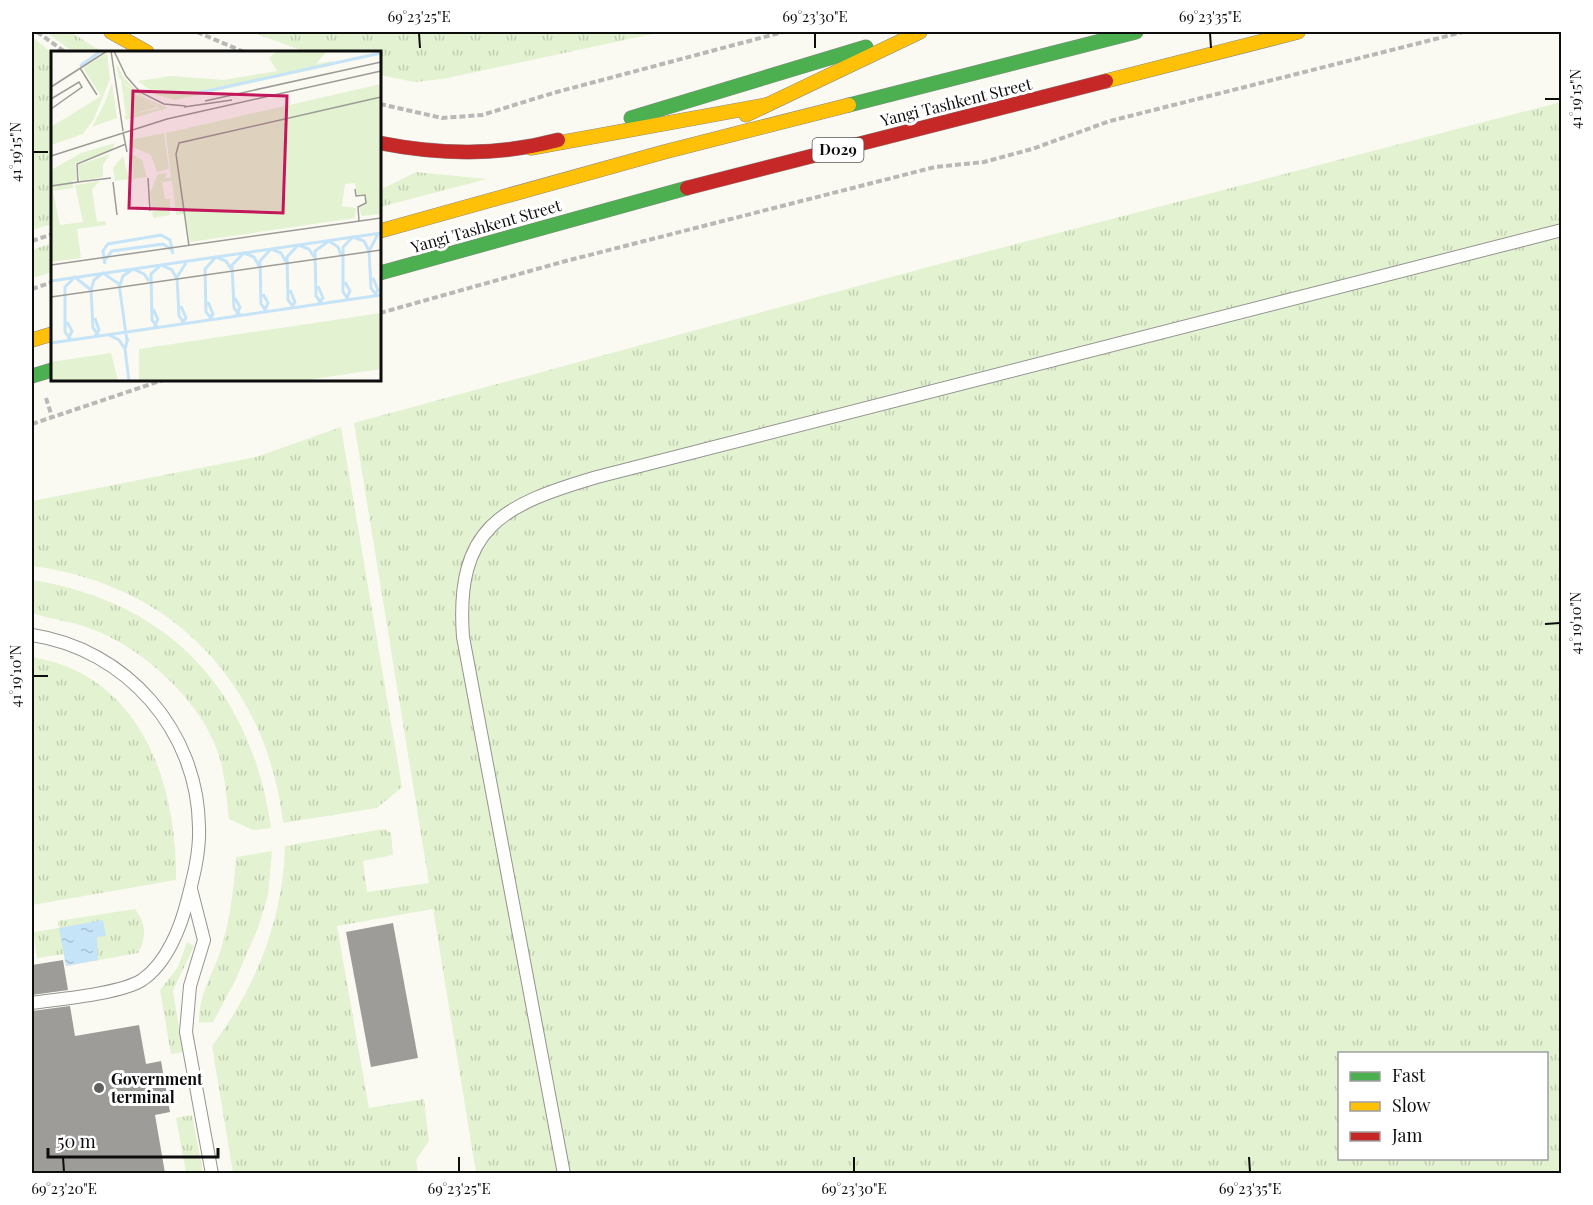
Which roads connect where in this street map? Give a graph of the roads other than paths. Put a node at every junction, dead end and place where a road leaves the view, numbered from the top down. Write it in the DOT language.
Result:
graph roads {
  1 [pos="111,32"];
  2 [pos="919,32"];
  3 [pos="1136,32"];
  4 [pos="1298,32"];
  5 [pos="145,51"];
  6 [pos="1052,53"];
  7 [pos="846,91"];
  8 [pos="823,95"];
  9 [pos="766,105"];
  10 [pos="381,143"];
  11 [pos="531,148"];
  12 [pos="664,153"];
  13 [pos="1562,230"];
  14 [pos="381,231"];
  15 [pos="381,273"];
  16 [pos="51,334"];
  17 [pos="32,340"];
  18 [pos="51,370"];
  19 [pos="32,376"];
  20 [pos="32,635"];
  21 [pos="191,888"];
  22 [pos="32,1003"];
  23 [pos="212,1173"];
  24 [pos="564,1173"];
  1 -- 5 [label="main road"];
  2 -- 9 [label="main road"];
  2 -- 11 [label="main road"];
  3 -- 6 [label="main road, Yangi Tashkent Street / D029"];
  4 -- 15 [label="main road, Yangi Tashkent Street / D029"];
  6 -- 7 [label="main road"];
  6 -- 12 [label="main road, Yangi Tashkent Street / D029"];
  8 -- 9 [label="main road"];
  9 -- 11 [label="main road"];
  9 -- 12 [label="main road"];
  10 -- 11 [label="main road"];
  12 -- 14 [label="main road, Yangi Tashkent Street / D029"];
  13 -- 24 [label="lane"];
  16 -- 17 [label="main road"];
  18 -- 19 [label="main road"];
  20 -- 21 [label="lane"];
  21 -- 22 [label="lane"];
  21 -- 23 [label="lane"];
}
